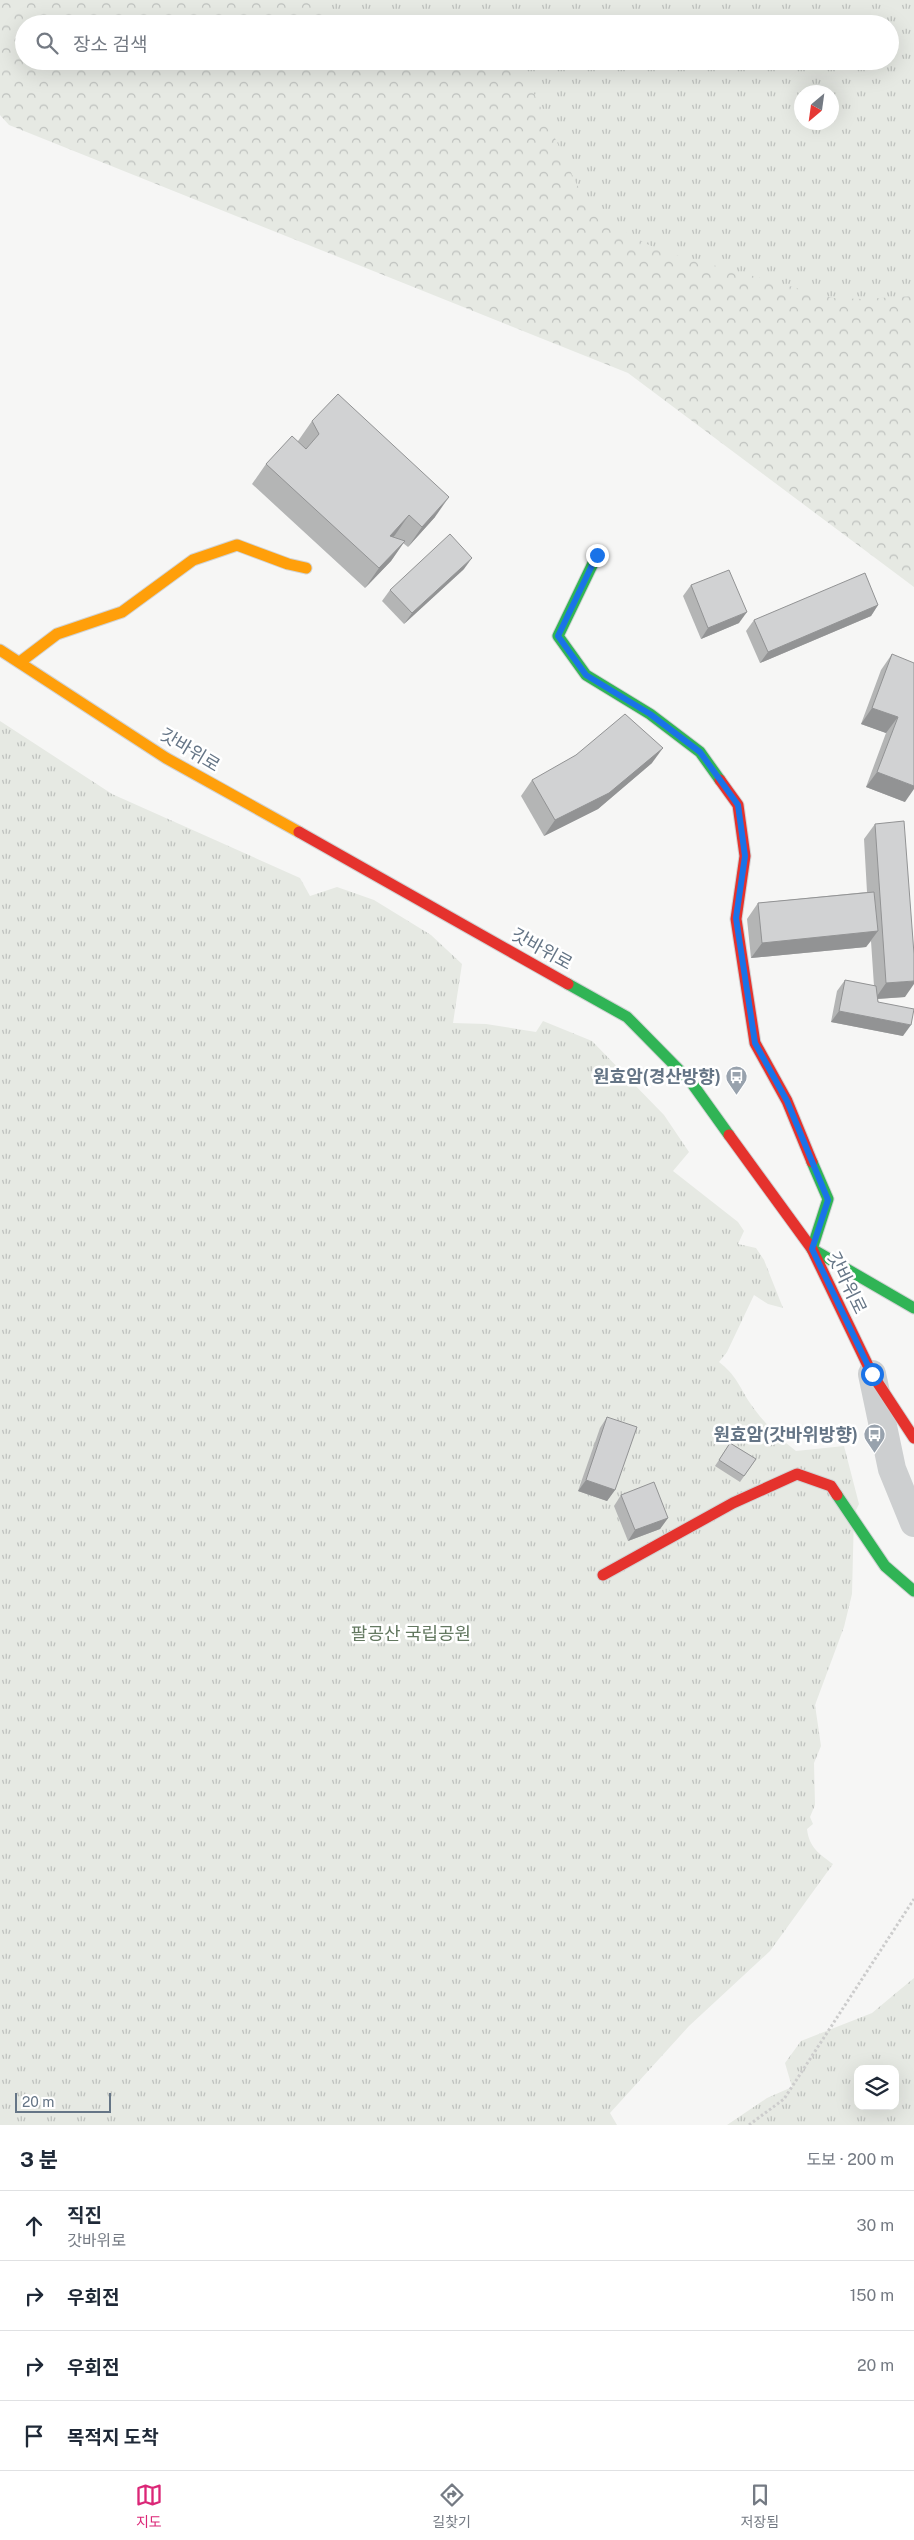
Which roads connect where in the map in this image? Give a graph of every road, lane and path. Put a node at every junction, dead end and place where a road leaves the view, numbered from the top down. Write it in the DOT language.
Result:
graph roads {
  1 [pos="597,555"];
  2 [pos="306,568"];
  3 [pos="0,650"];
  4 [pos="20,662"];
  5 [pos="812,1249"];
  6 [pos="914,1308"];
  7 [pos="872,1374"];
  8 [pos="914,1438"];
  9 [pos="914,1523"];
  10 [pos="603,1575"];
  11 [pos="914,1591"];
  12 [pos="914,1899"];
  13 [pos="749,2125"];
  1 -- 5 [label="street"];
  2 -- 4 [label="street"];
  3 -- 4 [label="street, 갓바위로"];
  4 -- 5 [label="street, 갓바위로"];
  5 -- 6 [label="street"];
  5 -- 7 [label="street, 갓바위로"];
  7 -- 8 [label="street, 갓바위로"];
  7 -- 9 [label="street"];
  10 -- 11 [label="street"];
  12 -- 13 [label="path"];
}
